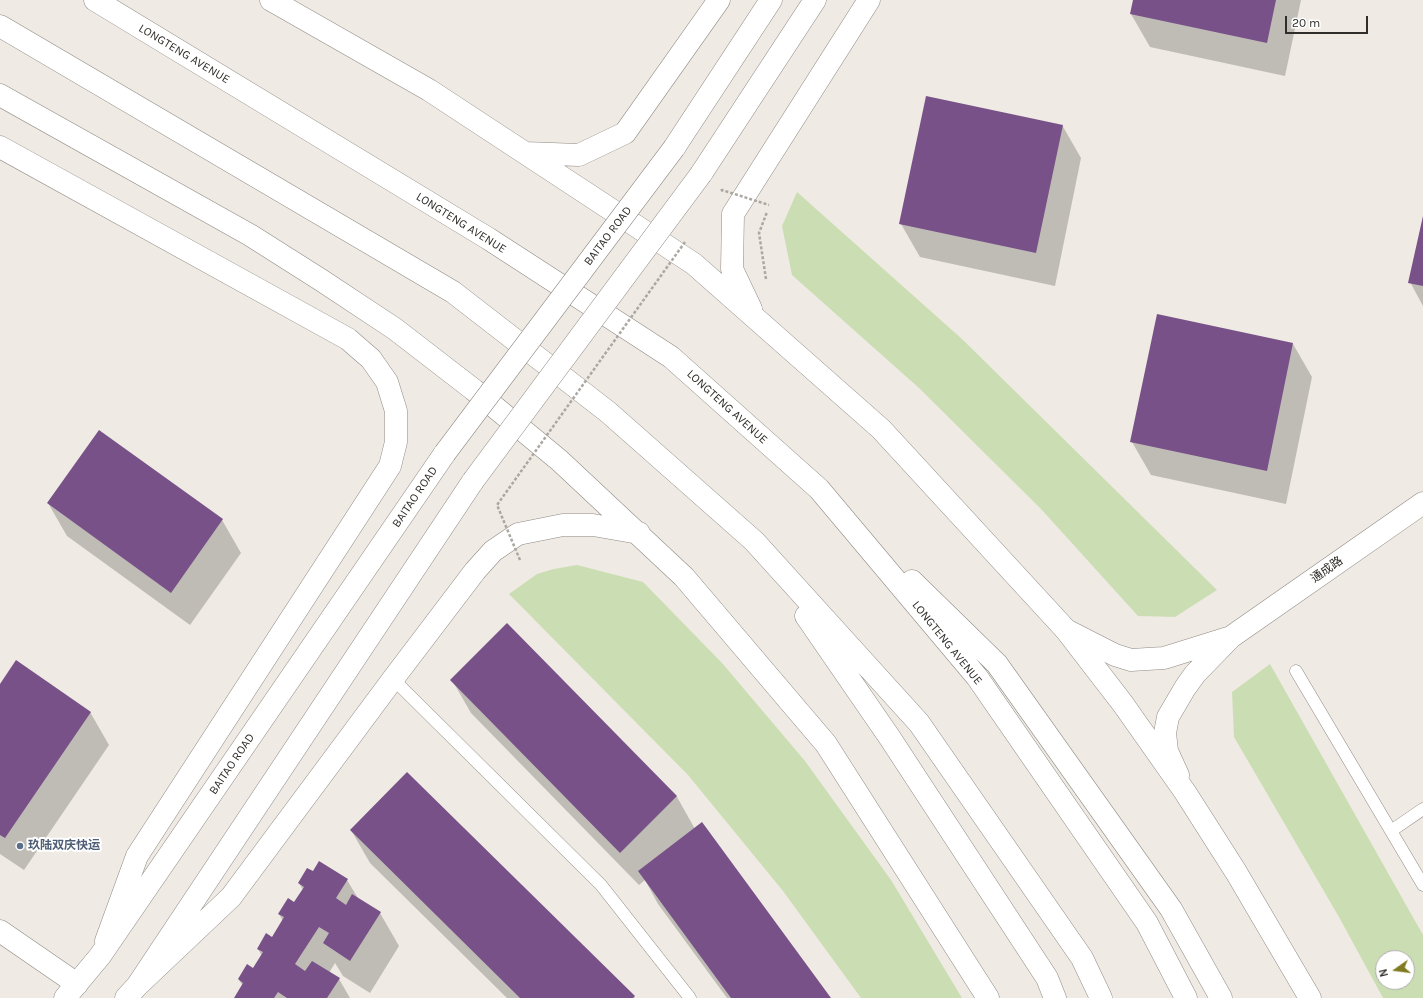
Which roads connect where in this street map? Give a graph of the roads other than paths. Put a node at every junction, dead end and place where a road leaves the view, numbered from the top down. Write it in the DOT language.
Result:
graph roads {
  1 [pos="95,0"];
  2 [pos="272,0"];
  3 [pos="719,0"];
  4 [pos="771,0"];
  5 [pos="815,0"];
  6 [pos="869,0"];
  7 [pos="0,26"];
  8 [pos="0,95"];
  9 [pos="0,147"];
  10 [pos="524,153"];
  11 [pos="755,318"];
  12 [pos="819,489"];
  13 [pos="1423,503"];
  14 [pos="639,533"];
  15 [pos="754,541"];
  16 [pos="1066,630"];
  17 [pos="1231,637"];
  18 [pos="1296,671"];
  19 [pos="393,679"];
  20 [pos="1185,792"];
  21 [pos="1423,809"];
  22 [pos="1391,831"];
  23 [pos="1423,885"];
  24 [pos="0,931"];
  25 [pos="100,956"];
  26 [pos="71,991"];
  27 [pos="131,992"];
  28 [pos="690,998"];
  29 [pos="988,998"];
  30 [pos="1055,998"];
  31 [pos="1102,998"];
  32 [pos="1186,998"];
  33 [pos="1221,998"];
  34 [pos="1310,998"];
  1 -- 12 [label="main road, LONGTENG AVENUE"];
  2 -- 10 [label="main road"];
  3 -- 10 [label="main road"];
  4 -- 25 [label="main road, BAITAO ROAD, bridge"];
  5 -- 27 [label="main road, bridge"];
  6 -- 11 [label="main road"];
  7 -- 15 [label="main road"];
  8 -- 14 [label="main road"];
  9 -- 25 [label="main road"];
  10 -- 11 [label="main road"];
  11 -- 16 [label="main road"];
  12 -- 32 [label="main road, LONGTENG AVENUE"];
  12 -- 33 [label="main road"];
  13 -- 17 [label="main road, 通成路"];
  14 -- 19 [label="main road"];
  14 -- 29 [label="main road"];
  15 -- 30 [label="main road"];
  15 -- 31 [label="main road"];
  16 -- 17 [label="main road"];
  16 -- 20 [label="main road"];
  17 -- 20 [label="main road"];
  18 -- 22 [label="lane"];
  19 -- 27 [label="main road"];
  19 -- 28 [label="lane"];
  20 -- 34 [label="main road"];
  21 -- 22 [label="lane"];
  22 -- 23 [label="lane"];
  24 -- 26 [label="main road"];
  25 -- 26 [label="main road, BAITAO ROAD"];
}
